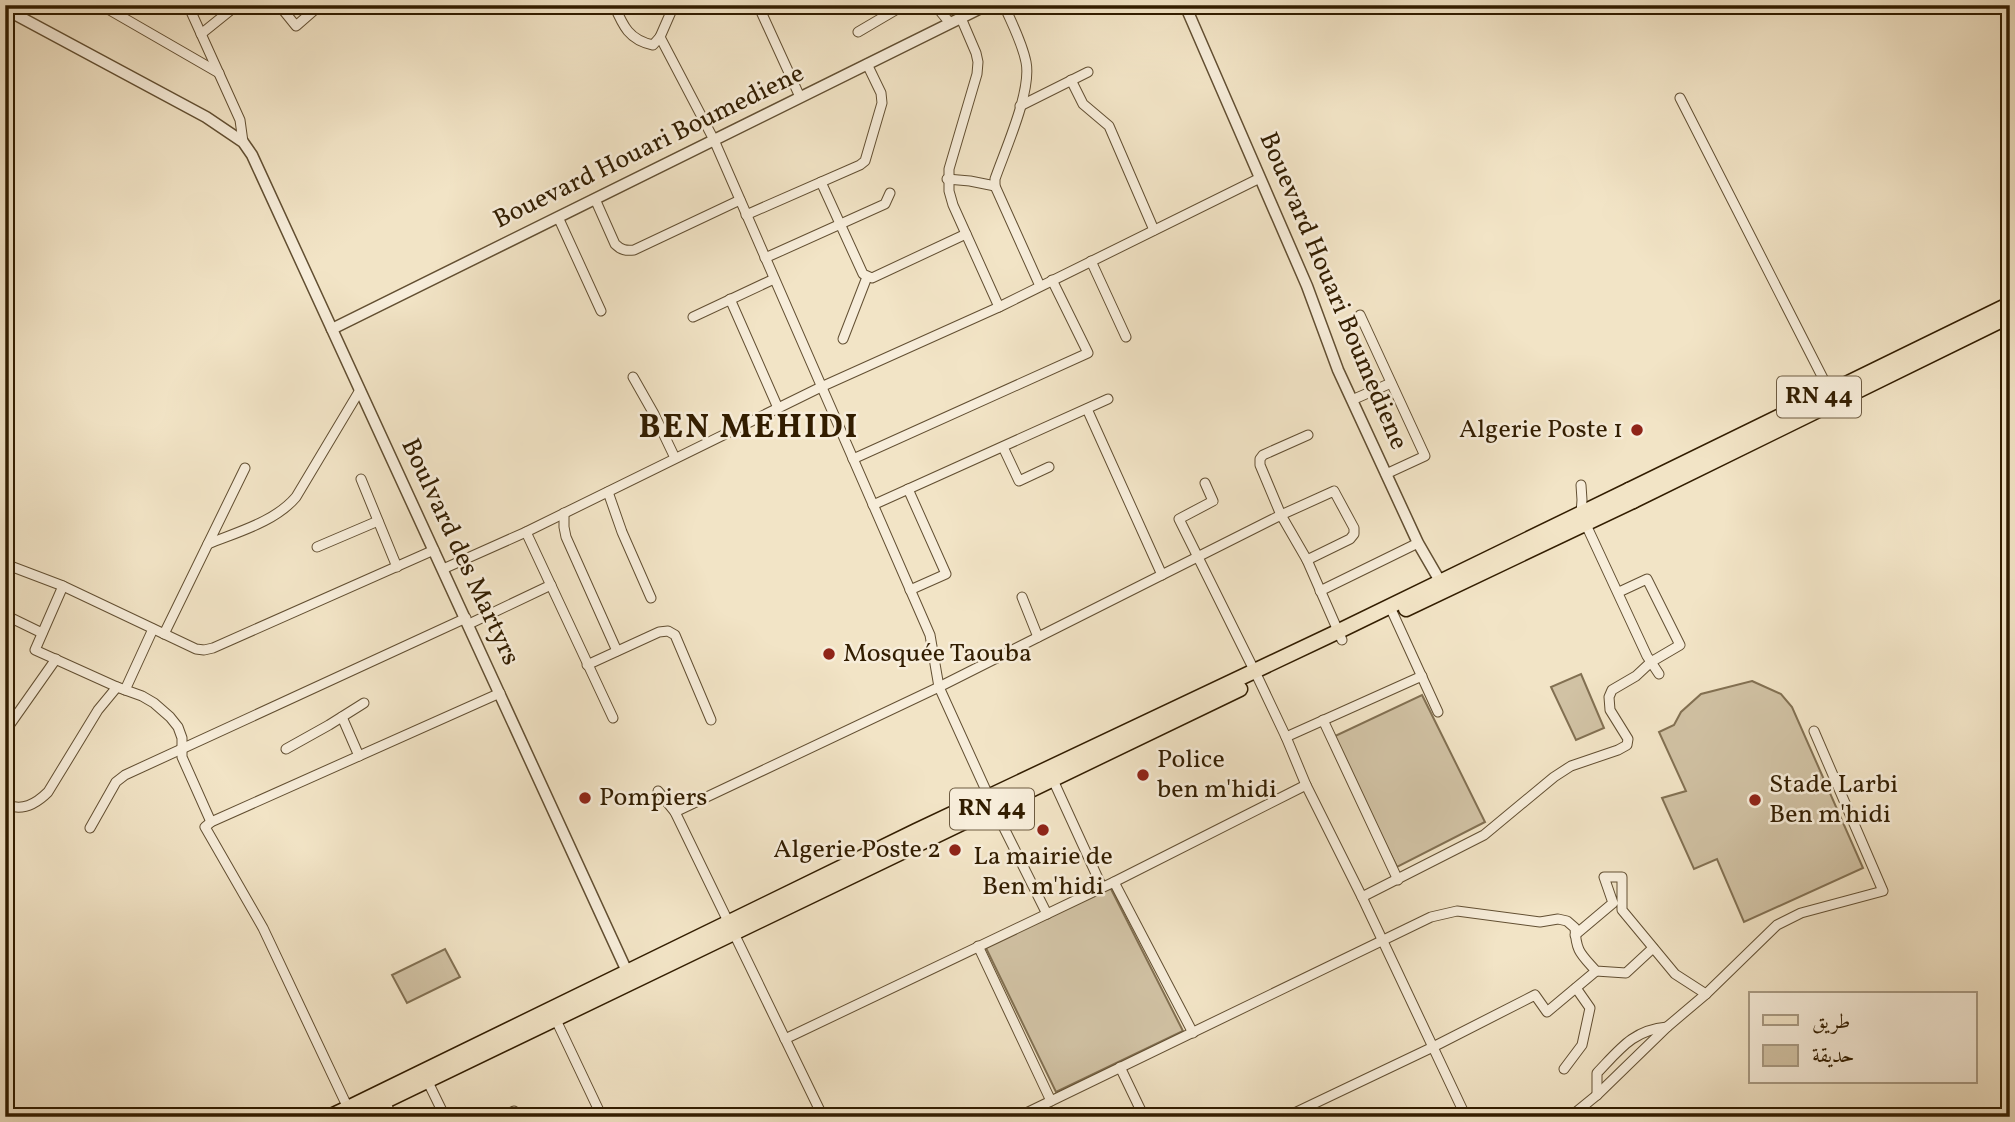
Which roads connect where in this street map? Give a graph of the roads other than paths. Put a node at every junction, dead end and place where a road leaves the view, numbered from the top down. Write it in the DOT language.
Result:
graph roads {
  1 [pos="188,5"];
  2 [pos="237,5"];
  3 [pos="279,5"];
  4 [pos="320,5"];
  5 [pos="614,5"];
  6 [pos="674,5"];
  7 [pos="771,5"];
  8 [pos="904,5"];
  9 [pos="935,5"];
  10 [pos="963,5"];
  11 [pos="987,5"];
  12 [pos="1004,5"];
  13 [pos="1185,5"];
  14 [pos="759,8"];
  15 [pos="5,9"];
  16 [pos="108,9"];
  17 [pos="956,21"];
  18 [pos="858,32"];
  19 [pos="201,34"];
  20 [pos="660,37"];
  21 [pos="867,64"];
  22 [pos="1088,72"];
  23 [pos="219,73"];
  24 [pos="1071,80"];
  25 [pos="800,97"];
  26 [pos="1680,97"];
  27 [pos="1020,106"];
  28 [pos="714,140"];
  29 [pos="243,142"];
  30 [pos="1260,178"];
  31 [pos="947,179"];
  32 [pos="821,182"];
  33 [pos="995,186"];
  34 [pos="890,193"];
  35 [pos="595,199"];
  36 [pos="740,200"];
  37 [pos="746,215"];
  38 [pos="558,217"];
  39 [pos="840,223"];
  40 [pos="1154,230"];
  41 [pos="966,234"];
  42 [pos="765,258"];
  43 [pos="1090,261"];
  44 [pos="867,277"];
  45 [pos="774,279"];
  46 [pos="1052,280"];
  47 [pos="1040,286"];
  48 [pos="730,299"];
  49 [pos="2010,304"];
  50 [pos="999,307"];
  51 [pos="601,311"];
  52 [pos="1360,315"];
  53 [pos="2010,316"];
  54 [pos="693,317"];
  55 [pos="332,329"];
  56 [pos="1126,337"];
  57 [pos="844,339"];
  58 [pos="634,377"];
  59 [pos="1391,383"];
  60 [pos="821,387"];
  61 [pos="360,390"];
  62 [pos="1830,391"];
  63 [pos="1108,399"];
  64 [pos="1352,401"];
  65 [pos="778,408"];
  66 [pos="1087,409"];
  67 [pos="1308,435"];
  68 [pos="1003,447"];
  69 [pos="675,458"];
  70 [pos="852,459"];
  71 [pos="1049,467"];
  72 [pos="245,468"];
  73 [pos="1386,474"];
  74 [pos="361,479"];
  75 [pos="1205,483"];
  76 [pos="1581,485"];
  77 [pos="908,489"];
  78 [pos="608,492"];
  79 [pos="1631,495"];
  80 [pos="873,505"];
  81 [pos="565,513"];
  82 [pos="1282,515"];
  83 [pos="1584,519"];
  84 [pos="378,521"];
  85 [pos="526,532"];
  86 [pos="1418,543"];
  87 [pos="208,544"];
  88 [pos="317,547"];
  89 [pos="434,550"];
  90 [pos="1197,558"];
  91 [pos="1307,560"];
  92 [pos="5,564"];
  93 [pos="397,567"];
  94 [pos="443,569"];
  95 [pos="1162,575"];
  96 [pos="551,585"];
  97 [pos="63,586"];
  98 [pos="1443,586"];
  99 [pos="910,590"];
  100 [pos="1320,591"];
  101 [pos="1619,592"];
  102 [pos="1022,597"];
  103 [pos="651,598"];
  104 [pos="1392,611"];
  105 [pos="5,615"];
  106 [pos="467,621"];
  107 [pos="153,629"];
  108 [pos="42,633"];
  109 [pos="164,634"];
  110 [pos="1340,636"];
  111 [pos="1038,637"];
  112 [pos="617,651"];
  113 [pos="56,659"];
  114 [pos="1651,662"];
  115 [pos="587,665"];
  116 [pos="1659,674"];
  117 [pos="1257,676"];
  118 [pos="1422,676"];
  119 [pos="939,687"];
  120 [pos="121,688"];
  121 [pos="500,693"];
  122 [pos="364,703"];
  123 [pos="1438,712"];
  124 [pos="342,717"];
  125 [pos="613,718"];
  126 [pos="711,720"];
  127 [pos="1324,720"];
  128 [pos="6,730"];
  129 [pos="1814,732"];
  130 [pos="1286,737"];
  131 [pos="183,749"];
  132 [pos="286,749"];
  133 [pos="359,756"];
  134 [pos="1053,780"];
  135 [pos="1306,785"];
  136 [pos="658,791"];
  137 [pos="992,802"];
  138 [pos="5,804"];
  139 [pos="675,812"];
  140 [pos="211,822"];
  141 [pos="90,828"];
  142 [pos="1398,880"];
  143 [pos="1114,882"];
  144 [pos="1102,887"];
  145 [pos="1362,897"];
  146 [pos="1047,914"];
  147 [pos="731,928"];
  148 [pos="1575,935"];
  149 [pos="1383,941"];
  150 [pos="978,946"];
  151 [pos="1653,948"];
  152 [pos="1596,971"];
  153 [pos="629,977"];
  154 [pos="1576,988"];
  155 [pos="1706,994"];
  156 [pos="556,1020"];
  157 [pos="1667,1027"];
  158 [pos="1193,1032"];
  159 [pos="785,1039"];
  160 [pos="1433,1047"];
  161 [pos="1120,1068"];
  162 [pos="1564,1069"];
  163 [pos="427,1080"];
  164 [pos="1597,1095"];
  165 [pos="385,1101"];
  166 [pos="1051,1101"];
  167 [pos="350,1112"];
  168 [pos="329,1117"];
  169 [pos="392,1117"];
  170 [pos="445,1117"];
  171 [pos="502,1117"];
  172 [pos="516,1117"];
  173 [pos="603,1117"];
  174 [pos="823,1117"];
  175 [pos="1018,1117"];
  176 [pos="1144,1117"];
  177 [pos="1286,1117"];
  178 [pos="1466,1117"];
  179 [pos="1570,1117"];
  1 -- 19 [label="street"];
  2 -- 19 [label="street"];
  3 -- 4 [label="street"];
  5 -- 20 [label="street"];
  6 -- 20 [label="street"];
  7 -- 14 [label="street"];
  8 -- 18 [label="street"];
  9 -- 17 [label="street"];
  10 -- 17 [label="street"];
  11 -- 17 [label="street, Bouevard Houari Boumediene"];
  12 -- 27 [label="street"];
  13 -- 30 [label="street, Bouevard Houari Boumediene"];
  14 -- 25 [label="street"];
  15 -- 29 [label="street"];
  16 -- 23 [label="street"];
  17 -- 21 [label="street, Bouevard Houari Boumediene"];
  17 -- 31 [label="street"];
  19 -- 23 [label="street"];
  20 -- 28 [label="street"];
  21 -- 25 [label="street, Bouevard Houari Boumediene"];
  21 -- 32 [label="street"];
  22 -- 24 [label="street"];
  23 -- 29 [label="street"];
  24 -- 27 [label="street"];
  24 -- 40 [label="street"];
  25 -- 28 [label="street, Bouevard Houari Boumediene"];
  26 -- 62 [label="street"];
  27 -- 33 [label="street"];
  28 -- 35 [label="street, Bouevard Houari Boumediene"];
  28 -- 36 [label="street"];
  29 -- 55 [label="street, Boulvard des Martyrs"];
  30 -- 40 [label="street"];
  30 -- 64 [label="street, Bouevard Houari Boumediene"];
  31 -- 33 [label="street"];
  31 -- 41 [label="street"];
  32 -- 37 [label="street"];
  32 -- 39 [label="street"];
  33 -- 47 [label="street"];
  34 -- 39 [label="street"];
  35 -- 36 [label="street"];
  35 -- 38 [label="street, Bouevard Houari Boumediene"];
  36 -- 37 [label="street"];
  37 -- 42 [label="street"];
  38 -- 51 [label="street"];
  38 -- 55 [label="street, Bouevard Houari Boumediene"];
  39 -- 42 [label="street"];
  39 -- 44 [label="street"];
  40 -- 43 [label="street"];
  41 -- 44 [label="street"];
  41 -- 50 [label="street"];
  42 -- 45 [label="street"];
  43 -- 46 [label="street"];
  43 -- 56 [label="street"];
  44 -- 57 [label="street"];
  45 -- 48 [label="street"];
  45 -- 60 [label="street"];
  46 -- 47 [label="street"];
  46 -- 70 [label="street"];
  47 -- 50 [label="street"];
  48 -- 54 [label="street"];
  48 -- 65 [label="street"];
  49 -- 62 [label="main road, RN 44"];
  50 -- 60 [label="street"];
  52 -- 59 [label="street"];
  53 -- 79 [label="main road, RN 44"];
  55 -- 61 [label="street, Boulvard des Martyrs"];
  58 -- 69 [label="street"];
  59 -- 64 [label="street"];
  59 -- 73 [label="street"];
  60 -- 65 [label="street"];
  60 -- 70 [label="street"];
  61 -- 87 [label="street"];
  61 -- 89 [label="street, Boulvard des Martyrs"];
  62 -- 79 [label="main road, RN 44"];
  63 -- 66 [label="street"];
  64 -- 73 [label="street, Bouevard Houari Boumediene"];
  65 -- 69 [label="street"];
  66 -- 68 [label="street"];
  66 -- 95 [label="street"];
  67 -- 82 [label="street"];
  68 -- 71 [label="street"];
  68 -- 77 [label="street"];
  69 -- 78 [label="street"];
  70 -- 80 [label="street"];
  72 -- 87 [label="street"];
  73 -- 86 [label="street, Bouevard Houari Boumediene"];
  74 -- 84 [label="street"];
  75 -- 90 [label="street"];
  76 -- 83 [label="street"];
  77 -- 80 [label="street"];
  77 -- 99 [label="street"];
  78 -- 81 [label="street"];
  78 -- 103 [label="street"];
  79 -- 83 [label="main road, RN 44"];
  80 -- 99 [label="street"];
  81 -- 85 [label="street"];
  81 -- 112 [label="street"];
  82 -- 90 [label="street"];
  82 -- 91 [label="street"];
  82 -- 91 [label="street"];
  83 -- 98 [label="main road, RN 44"];
  83 -- 101 [label="street"];
  84 -- 88 [label="street"];
  84 -- 93 [label="street"];
  85 -- 94 [label="street"];
  85 -- 96 [label="street"];
  86 -- 98 [label="street, Bouevard Houari Boumediene"];
  86 -- 100 [label="street"];
  87 -- 109 [label="street"];
  89 -- 93 [label="street"];
  89 -- 94 [label="street, Boulvard des Martyrs"];
  90 -- 95 [label="street"];
  90 -- 117 [label="street"];
  91 -- 100 [label="street"];
  92 -- 97 [label="street"];
  93 -- 109 [label="street"];
  94 -- 106 [label="street, Boulvard des Martyrs"];
  95 -- 111 [label="street"];
  96 -- 106 [label="street"];
  96 -- 115 [label="street"];
  97 -- 107 [label="street"];
  97 -- 108 [label="street"];
  98 -- 104 [label="main road, RN 44"];
  99 -- 119 [label="street"];
  100 -- 110 [label="street"];
  101 -- 114 [label="street"];
  101 -- 114 [label="street"];
  102 -- 111 [label="street"];
  104 -- 110 [label="main road, RN 44"];
  104 -- 118 [label="street"];
  105 -- 108 [label="street"];
  106 -- 121 [label="street, Boulvard des Martyrs"];
  106 -- 131 [label="street"];
  107 -- 109 [label="street"];
  107 -- 120 [label="street"];
  108 -- 113 [label="street"];
  110 -- 117 [label="main road, RN 44"];
  111 -- 119 [label="street"];
  112 -- 115 [label="street"];
  112 -- 126 [label="street"];
  113 -- 120 [label="street"];
  113 -- 128 [label="street"];
  114 -- 116 [label="street"];
  114 -- 142 [label="street"];
  115 -- 125 [label="street"];
  117 -- 130 [label="street"];
  117 -- 134 [label="main road, RN 44"];
  117 -- 137 [label="main road, RN 44"];
  118 -- 123 [label="street"];
  118 -- 127 [label="street"];
  119 -- 137 [label="street"];
  119 -- 139 [label="street"];
  120 -- 131 [label="street"];
  120 -- 138 [label="street"];
  121 -- 133 [label="street"];
  121 -- 153 [label="street, Boulvard des Martyrs"];
  122 -- 124 [label="street"];
  124 -- 132 [label="street"];
  124 -- 133 [label="street"];
  127 -- 130 [label="street"];
  127 -- 142 [label="street"];
  129 -- 155 [label="street"];
  130 -- 135 [label="street"];
  131 -- 140 [label="street"];
  131 -- 141 [label="street"];
  133 -- 140 [label="street"];
  134 -- 137 [label="main road, RN 44"];
  134 -- 144 [label="street"];
  135 -- 143 [label="street"];
  135 -- 145 [label="street"];
  136 -- 139 [label="street"];
  137 -- 146 [label="street"];
  137 -- 147 [label="main road, RN 44"];
  139 -- 147 [label="street"];
  140 -- 167 [label="street"];
  142 -- 145 [label="street"];
  143 -- 144 [label="street"];
  143 -- 158 [label="street"];
  144 -- 146 [label="street"];
  145 -- 149 [label="street"];
  146 -- 150 [label="street"];
  147 -- 153 [label="main road, RN 44"];
  147 -- 159 [label="street"];
  148 -- 149 [label="street"];
  148 -- 151 [label="street"];
  148 -- 152 [label="street"];
  149 -- 158 [label="street"];
  149 -- 160 [label="street"];
  150 -- 159 [label="street"];
  150 -- 166 [label="street"];
  151 -- 152 [label="street"];
  151 -- 155 [label="street"];
  152 -- 154 [label="street"];
  153 -- 156 [label="main road, RN 44"];
  153 -- 167 [label="main road, RN 44"];
  154 -- 160 [label="street"];
  154 -- 162 [label="street"];
  155 -- 157 [label="street"];
  156 -- 163 [label="main road, RN 44"];
  156 -- 173 [label="street"];
  157 -- 164 [label="street"];
  157 -- 164 [label="street"];
  158 -- 161 [label="street"];
  159 -- 174 [label="street"];
  160 -- 177 [label="street"];
  160 -- 178 [label="street"];
  161 -- 166 [label="street"];
  161 -- 176 [label="street"];
  163 -- 165 [label="main road, RN 44"];
  163 -- 170 [label="street"];
  164 -- 179 [label="street"];
  165 -- 167 [label="main road, RN 44"];
  165 -- 169 [label="street"];
  166 -- 175 [label="street"];
  167 -- 168 [label="main road, RN 44"];
  171 -- 172 [label="street"];
}
